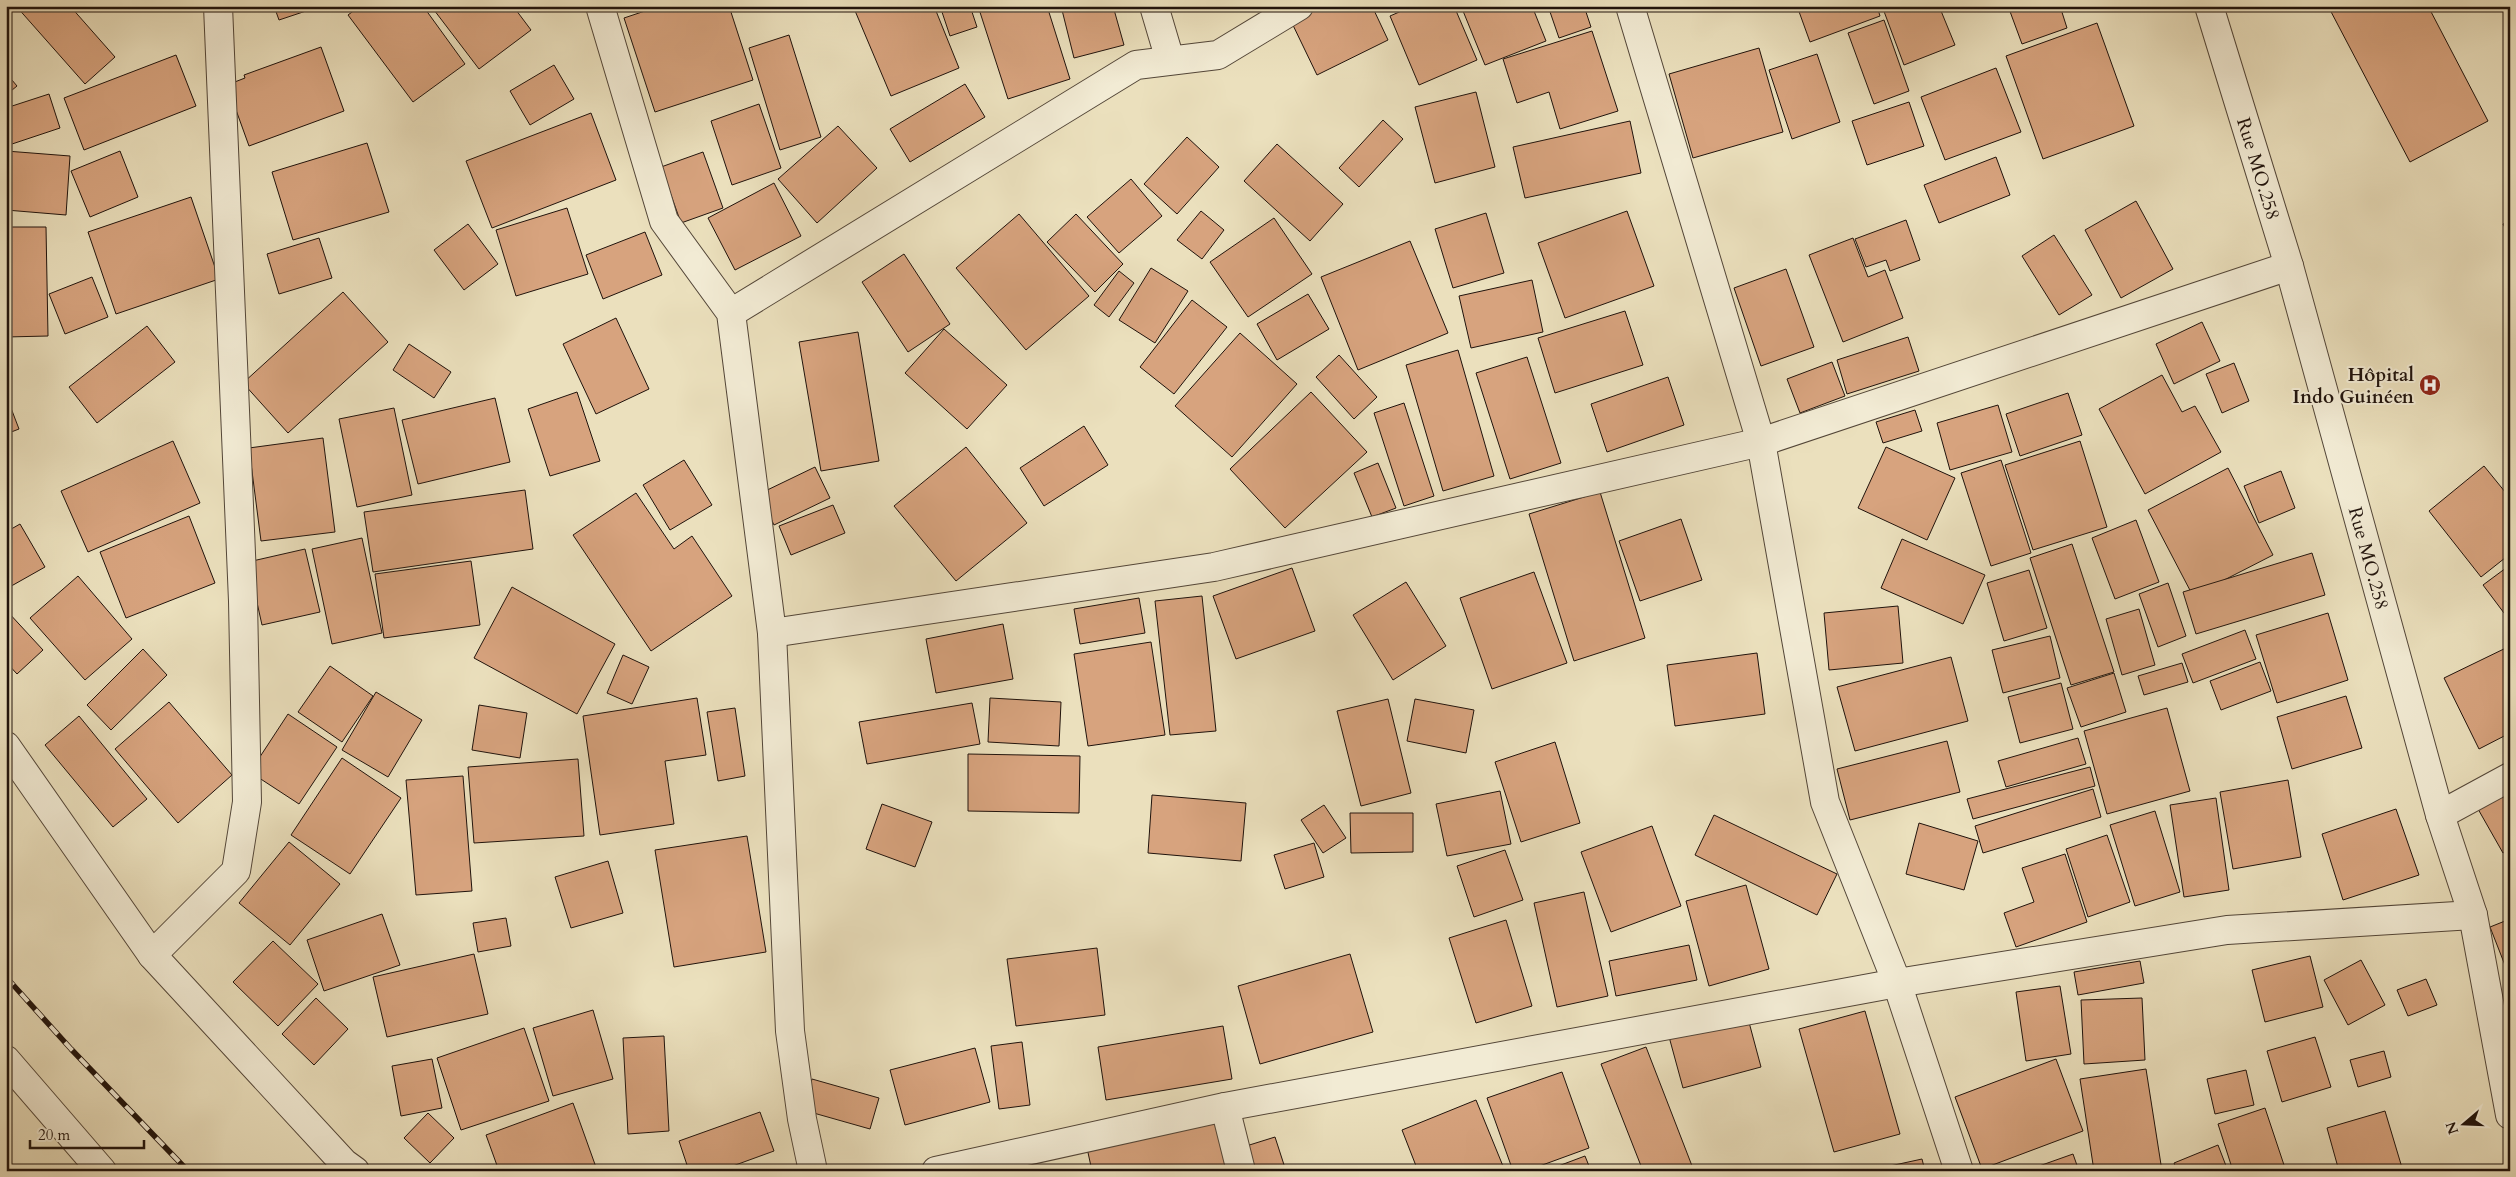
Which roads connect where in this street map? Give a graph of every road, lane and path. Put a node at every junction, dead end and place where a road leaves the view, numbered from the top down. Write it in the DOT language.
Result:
graph roads {
  1 [pos="218,6"];
  2 [pos="600,6"];
  3 [pos="1154,6"];
  4 [pos="1299,6"];
  5 [pos="1630,6"];
  6 [pos="2209,6"];
  7 [pos="1170,60"];
  8 [pos="2289,266"];
  9 [pos="730,313"];
  10 [pos="1761,442"];
  11 [pos="772,633"];
  12 [pos="6,746"];
  13 [pos="2510,777"];
  14 [pos="2440,815"];
  15 [pos="2473,915"];
  16 [pos="152,955"];
  17 [pos="1897,983"];
  18 [pos="6,1060"];
  19 [pos="1225,1107"];
  20 [pos="2510,1115"];
  21 [pos="102,1171"];
  22 [pos="355,1171"];
  23 [pos="813,1171"];
  24 [pos="936,1171"];
  25 [pos="1241,1171"];
  26 [pos="1959,1171"];
  1 -- 16 [label="street"];
  2 -- 9 [label="street"];
  3 -- 7 [label="street"];
  4 -- 7 [label="street"];
  5 -- 10 [label="street"];
  6 -- 8 [label="street, Rue MO.258"];
  7 -- 9 [label="street"];
  8 -- 10 [label="street"];
  8 -- 14 [label="street, Rue MO.258"];
  9 -- 11 [label="street"];
  10 -- 11 [label="street"];
  10 -- 17 [label="street"];
  11 -- 23 [label="street"];
  12 -- 16 [label="street"];
  13 -- 14 [label="street"];
  14 -- 15 [label="street, Rue MO.258"];
  15 -- 17 [label="street"];
  15 -- 20 [label="street, Rue MO.258"];
  16 -- 22 [label="street"];
  17 -- 19 [label="street"];
  17 -- 26 [label="street"];
  18 -- 21 [label="street"];
  19 -- 24 [label="street"];
  19 -- 25 [label="street"];
}
